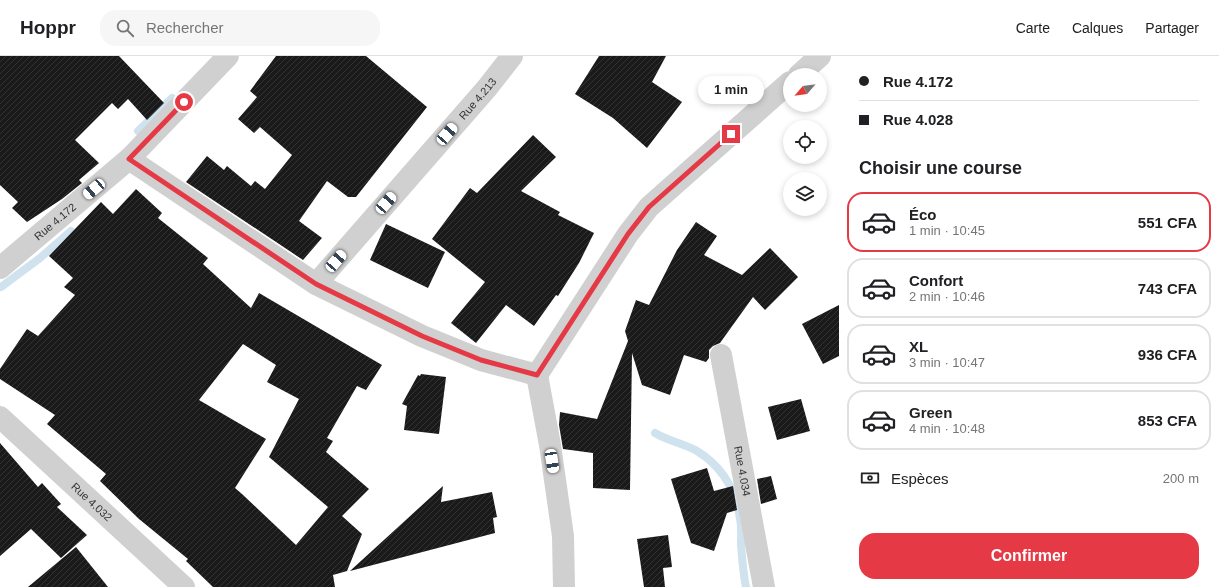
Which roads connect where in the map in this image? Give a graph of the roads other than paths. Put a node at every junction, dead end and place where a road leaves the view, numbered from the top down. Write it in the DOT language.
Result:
graph roads {
  1 [pos="228,56"];
  2 [pos="512,56"];
  3 [pos="820,56"];
  4 [pos="806,68"];
  5 [pos="783,88"];
  6 [pos="129,159"];
  7 [pos="0,268"];
  8 [pos="316,284"];
  9 [pos="721,355"];
  10 [pos="537,375"];
  11 [pos="0,417"];
  12 [pos="184,587"];
  13 [pos="564,587"];
  14 [pos="764,587"];
  1 -- 6 [label="street, Rue 4.172"];
  2 -- 8 [label="street, Rue 4.213"];
  3 -- 4 [label="street"];
  5 -- 10 [label="street"];
  6 -- 7 [label="street, Rue 4.172"];
  6 -- 8 [label="street"];
  8 -- 10 [label="street"];
  9 -- 14 [label="street, Rue 4.034"];
  10 -- 13 [label="street"];
  11 -- 12 [label="street, Rue 4.032"];
}
